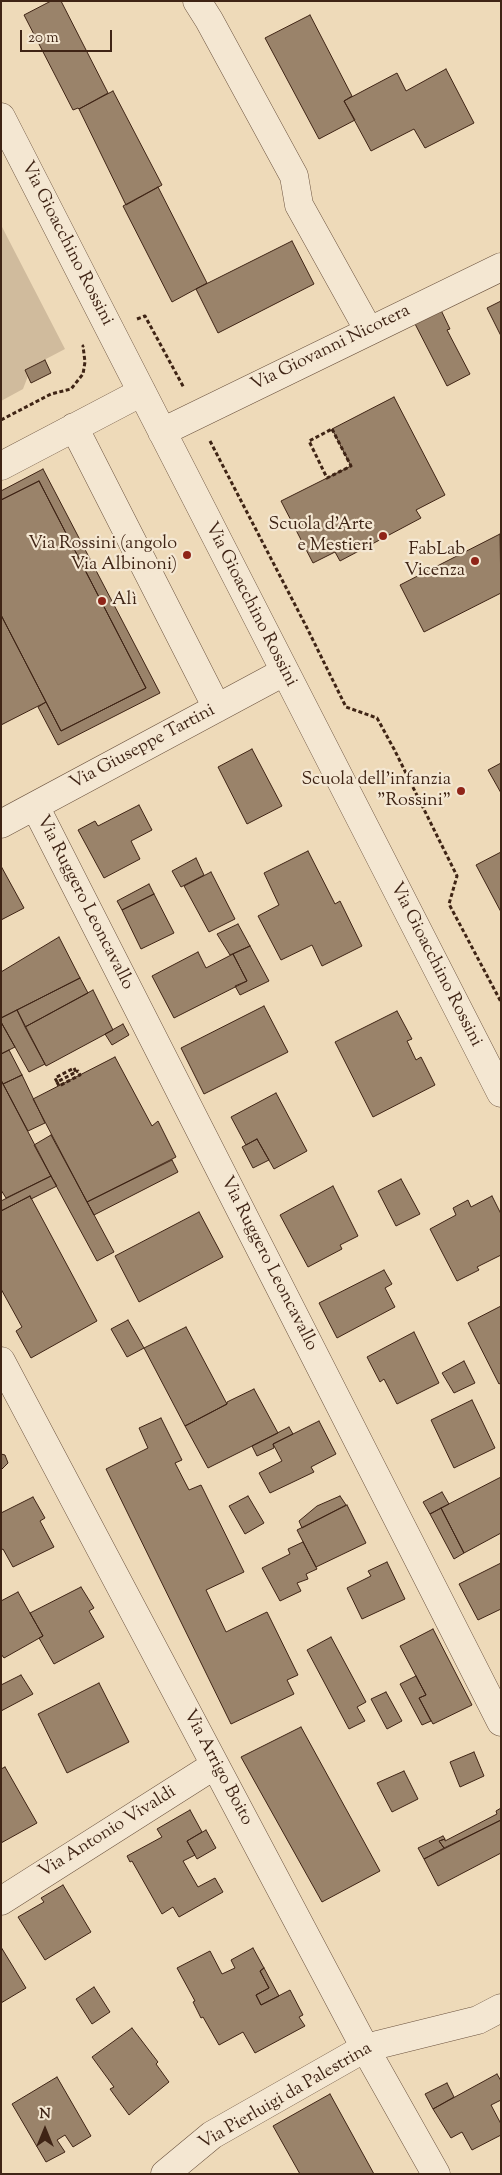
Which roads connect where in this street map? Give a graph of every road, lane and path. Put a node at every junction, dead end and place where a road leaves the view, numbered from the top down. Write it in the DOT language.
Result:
graph roads {
  1 [pos="197,1"];
  2 [pos="1,117"];
  3 [pos="501,267"];
  4 [pos="145,316"];
  5 [pos="370,331"];
  6 [pos="83,346"];
  7 [pos="142,392"];
  8 [pos="189,396"];
  9 [pos="1,420"];
  10 [pos="74,428"];
  11 [pos="162,432"];
  12 [pos="210,440"];
  13 [pos="1,466"];
  14 [pos="327,478"];
  15 [pos="284,672"];
  16 [pos="217,708"];
  17 [pos="35,806"];
  18 [pos="1,824"];
  19 [pos="501,1002"];
  20 [pos="76,1072"];
  21 [pos="501,1093"];
  22 [pos="1,1361"];
  23 [pos="501,1722"];
  24 [pos="215,1765"];
  25 [pos="1,1901"];
  26 [pos="501,2008"];
  27 [pos="365,2048"];
  28 [pos="164,2174"];
  29 [pos="436,2174"];
  1 -- 5 [label="street"];
  2 -- 7 [label="street, Via Gioacchino Rossini"];
  3 -- 5 [label="street, Via Giovanni Nicotera"];
  4 -- 8 [label="path"];
  5 -- 11 [label="street, Via Giovanni Nicotera"];
  6 -- 9 [label="path"];
  7 -- 10 [label="street"];
  7 -- 11 [label="street, Via Gioacchino Rossini"];
  10 -- 13 [label="street"];
  10 -- 16 [label="street"];
  11 -- 15 [label="street, Via Gioacchino Rossini"];
  12 -- 19 [label="path"];
  14 -- 14 [label="path"];
  15 -- 16 [label="street, Via Giuseppe Tartini"];
  15 -- 21 [label="street, Via Gioacchino Rossini"];
  16 -- 17 [label="street, Via Giuseppe Tartini"];
  17 -- 18 [label="street, Via Giuseppe Tartini"];
  17 -- 23 [label="street, Via Ruggero Leoncavallo"];
  20 -- 20 [label="path"];
  22 -- 24 [label="street, Via Arrigo Boito"];
  24 -- 25 [label="street, Via Antonio Vivaldi"];
  24 -- 27 [label="street, Via Arrigo Boito"];
  26 -- 27 [label="street, Via Pierluigi da Palestrina"];
  27 -- 28 [label="street, Via Pierluigi da Palestrina"];
  27 -- 29 [label="street, Via Arrigo Boito"];
}
